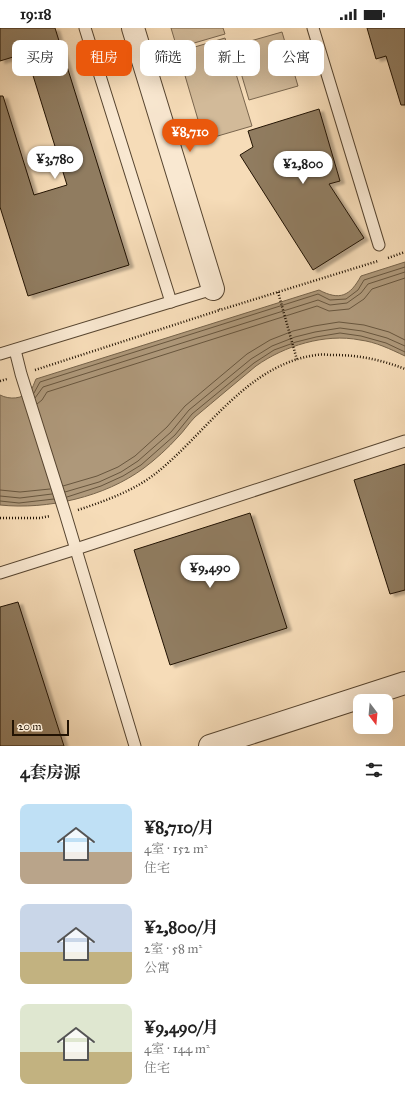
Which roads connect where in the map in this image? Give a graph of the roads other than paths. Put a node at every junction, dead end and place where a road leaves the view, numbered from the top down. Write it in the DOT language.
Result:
graph roads {
  1 [pos="85,28"];
  2 [pos="133,28"];
  3 [pos="313,28"];
  4 [pos="379,245"];
  5 [pos="213,289"];
  6 [pos="171,302"];
  7 [pos="15,350"];
  8 [pos="0,354"];
  9 [pos="405,440"];
  10 [pos="76,549"];
  11 [pos="0,573"];
  12 [pos="405,683"];
  13 [pos="135,746"];
  14 [pos="210,746"];
  1 -- 6 [label="lane"];
  2 -- 5 [label="street"];
  3 -- 4 [label="lane"];
  5 -- 6 [label="lane"];
  6 -- 7 [label="lane"];
  7 -- 8 [label="lane"];
  7 -- 10 [label="lane"];
  9 -- 10 [label="lane"];
  10 -- 11 [label="lane"];
  10 -- 13 [label="lane"];
  12 -- 14 [label="street"];
}
